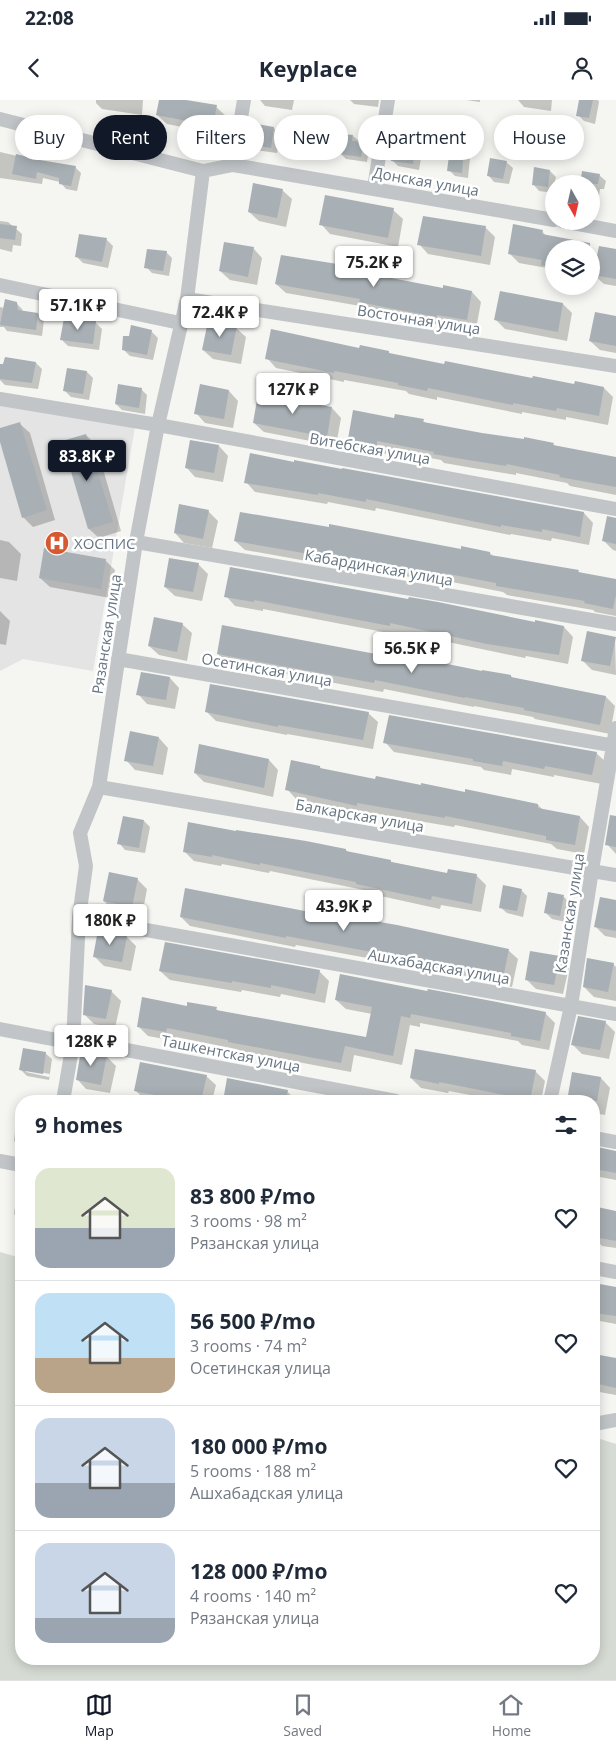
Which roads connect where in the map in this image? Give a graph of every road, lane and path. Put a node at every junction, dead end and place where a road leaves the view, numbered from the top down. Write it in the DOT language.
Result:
graph roads {
  1 [pos="244,100"];
  2 [pos="388,100"];
  3 [pos="0,119"];
  4 [pos="233,165"];
  5 [pos="203,170"];
  6 [pos="374,188"];
  7 [pos="545,218"];
  8 [pos="600,228"];
  9 [pos="616,231"];
  10 [pos="0,284"];
  11 [pos="186,299"];
  12 [pos="180,323"];
  13 [pos="616,366"];
  14 [pos="0,399"];
  15 [pos="158,425"];
  16 [pos="616,509"];
  17 [pos="136,542"];
  18 [pos="616,624"];
  19 [pos="118,659"];
  20 [pos="616,728"];
  21 [pos="614,746"];
  22 [pos="99,786"];
  23 [pos="592,870"];
  24 [pos="616,875"];
  25 [pos="79,918"];
  26 [pos="572,1006"];
  27 [pos="616,1014"];
  28 [pos="0,1029"];
  29 [pos="73,1043"];
  30 [pos="64,1095"];
  31 [pos="364,1095"];
  32 [pos="551,1095"];
  33 [pos="600,1139"];
  34 [pos="616,1142"];
  35 [pos="0,1161"];
  36 [pos="15,1164"];
  37 [pos="600,1269"];
  38 [pos="616,1272"];
  39 [pos="616,1420"];
  40 [pos="600,1423"];
  1 -- 4 [label="street"];
  2 -- 6 [label="street"];
  3 -- 5 [label="street, Донская улица"];
  4 -- 5 [label="street, Донская улица"];
  4 -- 6 [label="street, Донская улица"];
  5 -- 11 [label="street, Рязанская улица"];
  6 -- 7 [label="street, Донская улица"];
  8 -- 9 [label="street"];
  10 -- 12 [label="street"];
  11 -- 12 [label="street, Рязанская улица"];
  11 -- 13 [label="street, Восточная улица"];
  12 -- 15 [label="street, Рязанская улица"];
  14 -- 15 [label="street, Витебская улица"];
  15 -- 16 [label="street, Витебская улица"];
  15 -- 17 [label="street, Рязанская улица"];
  17 -- 18 [label="street, Кабардинская улица"];
  17 -- 19 [label="street, Рязанская улица"];
  19 -- 21 [label="street, Осетинская улица"];
  19 -- 22 [label="street, Рязанская улица"];
  20 -- 21 [label="street, Казанская улица"];
  21 -- 23 [label="street, Казанская улица"];
  22 -- 23 [label="street, Балкарская улица"];
  22 -- 25 [label="street, Рязанская улица"];
  23 -- 24 [label="street, Балкарская улица"];
  23 -- 26 [label="street, Казанская улица"];
  25 -- 26 [label="street, Ашхабадская улица"];
  25 -- 29 [label="street, Рязанская улица"];
  26 -- 27 [label="street, Ашхабадская улица"];
  26 -- 32 [label="street, Казанская улица"];
  28 -- 29 [label="street, Ташкентская улица"];
  29 -- 30 [label="street, Рязанская улица"];
  29 -- 31 [label="street, Ташкентская улица"];
  33 -- 34 [label="street"];
  35 -- 36 [label="street"];
  37 -- 38 [label="street"];
  39 -- 40 [label="street"];
}
